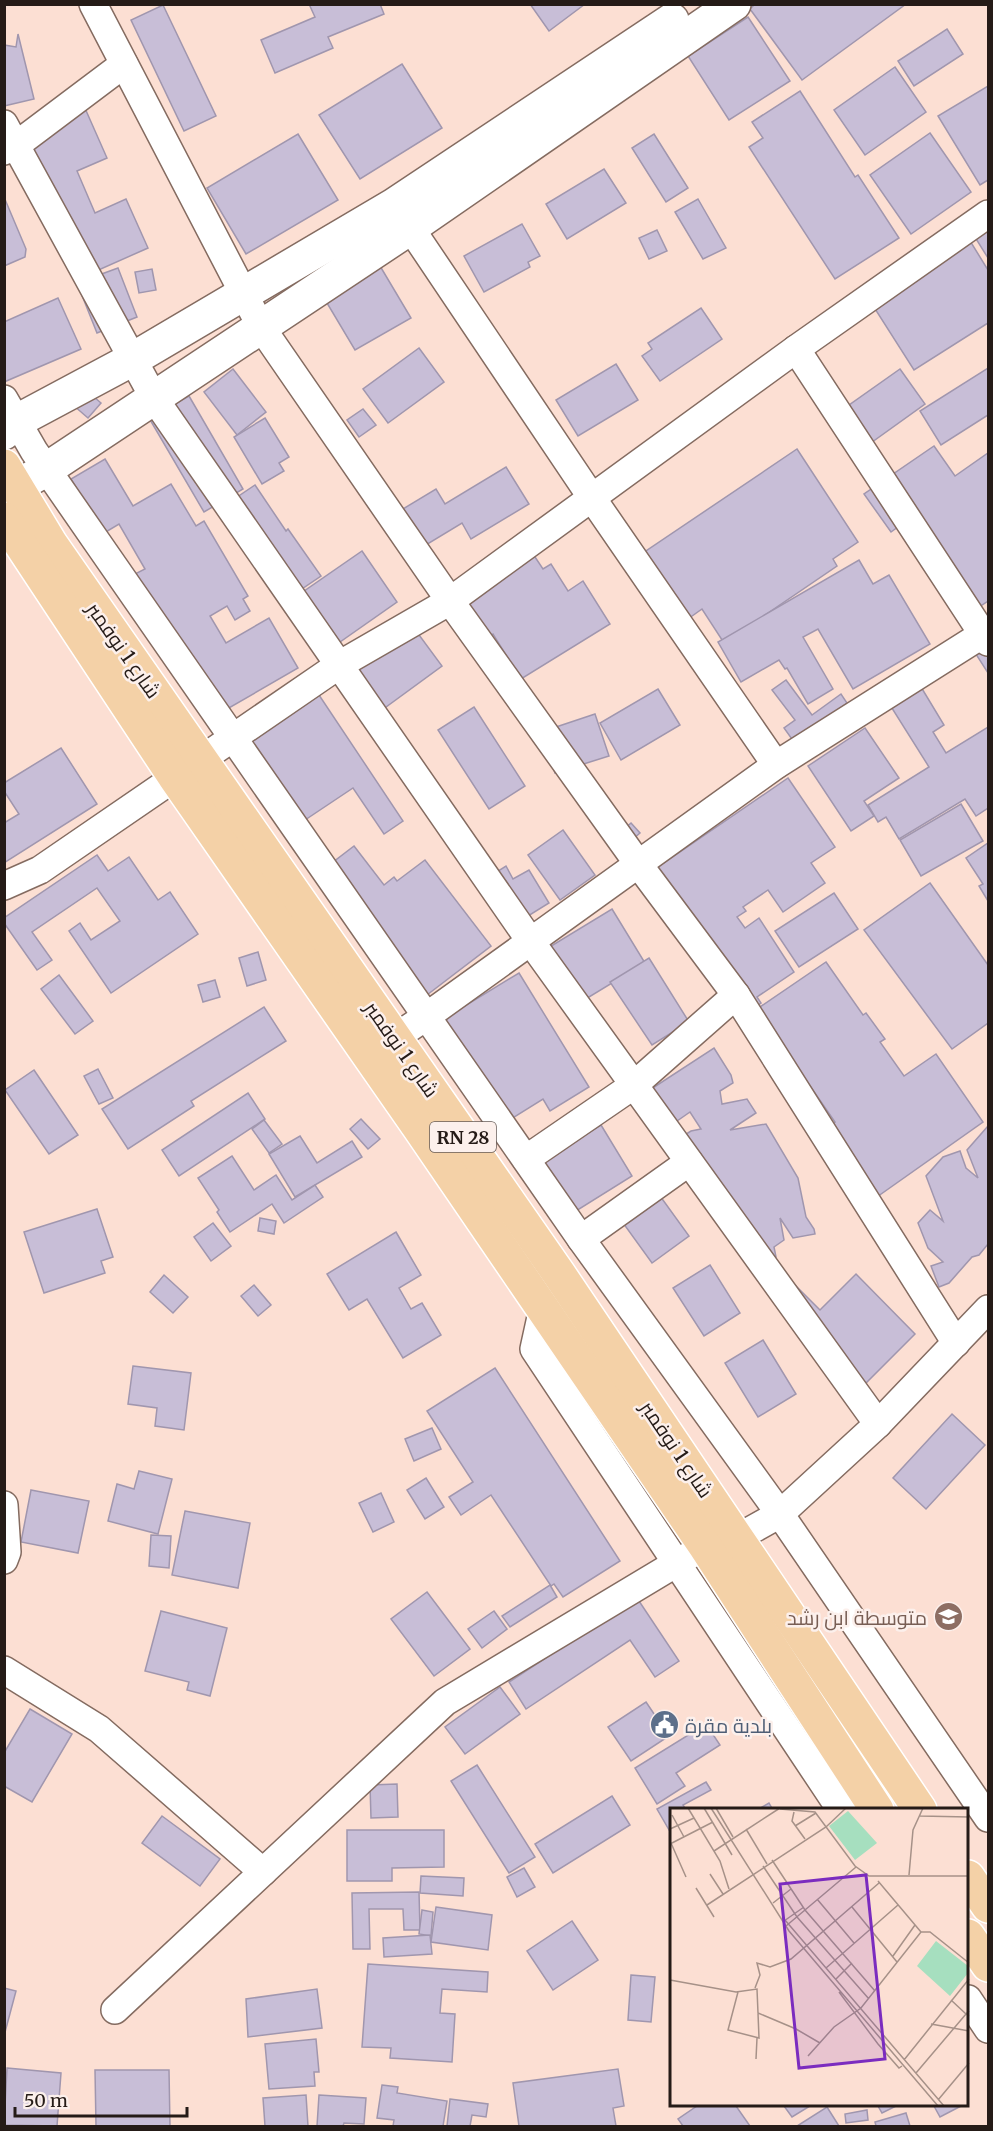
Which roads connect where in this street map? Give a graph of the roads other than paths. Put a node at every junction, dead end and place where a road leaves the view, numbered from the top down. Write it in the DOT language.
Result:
graph roads {
  1 [pos="93,4"];
  2 [pos="696,4"];
  3 [pos="734,4"];
  4 [pos="124,64"];
  5 [pos="8,141"];
  6 [pos="988,214"];
  7 [pos="402,216"];
  8 [pos="245,293"];
  9 [pos="261,327"];
  10 [pos="796,348"];
  11 [pos="133,359"];
  12 [pos="154,398"];
  13 [pos="9,418"];
  14 [pos="47,469"];
  15 [pos="8,482"];
  16 [pos="592,498"];
  17 [pos="4,519"];
  18 [pos="450,601"];
  19 [pos="987,636"];
  20 [pos="339,665"];
  21 [pos="234,738"];
  22 [pos="776,765"];
  23 [pos="188,768"];
  24 [pos="639,865"];
  25 [pos="4,886"];
  26 [pos="531,942"];
  27 [pos="736,995"];
  28 [pos="427,1016"];
  29 [pos="382,1047"];
  30 [pos="634,1085"];
  31 [pos="526,1159"];
  32 [pos="689,1161"];
  33 [pos="581,1239"];
  34 [pos="543,1308"];
  35 [pos="988,1309"];
  36 [pos="956,1343"];
  37 [pos="878,1424"];
  38 [pos="4,1504"];
  39 [pos="780,1514"];
  40 [pos="737,1538"];
  41 [pos="705,1546"];
  42 [pos="4,1560"];
  43 [pos="677,1563"];
  44 [pos="4,1670"];
  45 [pos="840,1808"];
  46 [pos="876,1808"];
  47 [pos="919,1808"];
  48 [pos="988,1818"];
  49 [pos="263,1872"];
  50 [pos="969,1878"];
  51 [pos="988,1906"];
  52 [pos="969,1937"];
  53 [pos="988,1965"];
  54 [pos="969,2000"];
  55 [pos="115,2010"];
  56 [pos="988,2029"];
  1 -- 4 [label="street"];
  2 -- 7 [label="street"];
  3 -- 7 [label="street"];
  4 -- 5 [label="street"];
  4 -- 8 [label="street"];
  5 -- 11 [label="street"];
  6 -- 10 [label="street"];
  7 -- 8 [label="street"];
  7 -- 9 [label="street"];
  7 -- 16 [label="street"];
  8 -- 9 [label="street"];
  8 -- 11 [label="street"];
  9 -- 12 [label="street"];
  9 -- 18 [label="street"];
  10 -- 16 [label="street"];
  10 -- 19 [label="street"];
  11 -- 12 [label="street"];
  11 -- 13 [label="street"];
  12 -- 14 [label="street"];
  12 -- 20 [label="street"];
  13 -- 14 [label="street"];
  14 -- 15 [label="street"];
  14 -- 21 [label="street"];
  15 -- 23 [label="main road, شارع 1 نوفمبر / RN 28"];
  16 -- 18 [label="street"];
  16 -- 22 [label="street"];
  17 -- 23 [label="main road, شارع 1 نوفمبر / RN 28"];
  18 -- 20 [label="street"];
  18 -- 24 [label="street"];
  19 -- 22 [label="street"];
  20 -- 21 [label="street"];
  20 -- 26 [label="street"];
  21 -- 23 [label="street"];
  21 -- 28 [label="street"];
  22 -- 24 [label="street"];
  23 -- 25 [label="street"];
  23 -- 29 [label="main road, شارع 1 نوفمبر / RN 28"];
  24 -- 26 [label="street"];
  24 -- 27 [label="street"];
  26 -- 28 [label="street"];
  26 -- 30 [label="street"];
  27 -- 30 [label="street"];
  27 -- 36 [label="street"];
  28 -- 29 [label="street"];
  28 -- 31 [label="street"];
  29 -- 34 [label="main road, شارع 1 نوفمبر / RN 28"];
  29 -- 40 [label="main road, شارع 1 نوفمبر / RN 28"];
  30 -- 31 [label="street"];
  30 -- 32 [label="street"];
  31 -- 33 [label="street"];
  32 -- 33 [label="street"];
  32 -- 37 [label="street"];
  33 -- 39 [label="street"];
  34 -- 41 [label="main road, شارع 1 نوفمبر / RN 28"];
  34 -- 43 [label="street"];
  35 -- 36 [label="street"];
  36 -- 37 [label="street"];
  37 -- 39 [label="street"];
  38 -- 42 [label="street"];
  39 -- 40 [label="street"];
  39 -- 48 [label="street"];
  40 -- 41 [label="street"];
  40 -- 47 [label="main road, شارع 1 نوفمبر / RN 28"];
  41 -- 43 [label="street"];
  41 -- 46 [label="main road, شارع 1 نوفمبر / RN 28"];
  43 -- 45 [label="street"];
  43 -- 49 [label="street"];
  44 -- 49 [label="street"];
  49 -- 55 [label="street"];
  50 -- 51 [label="main road"];
  52 -- 53 [label="main road"];
  54 -- 56 [label="street"];
}
